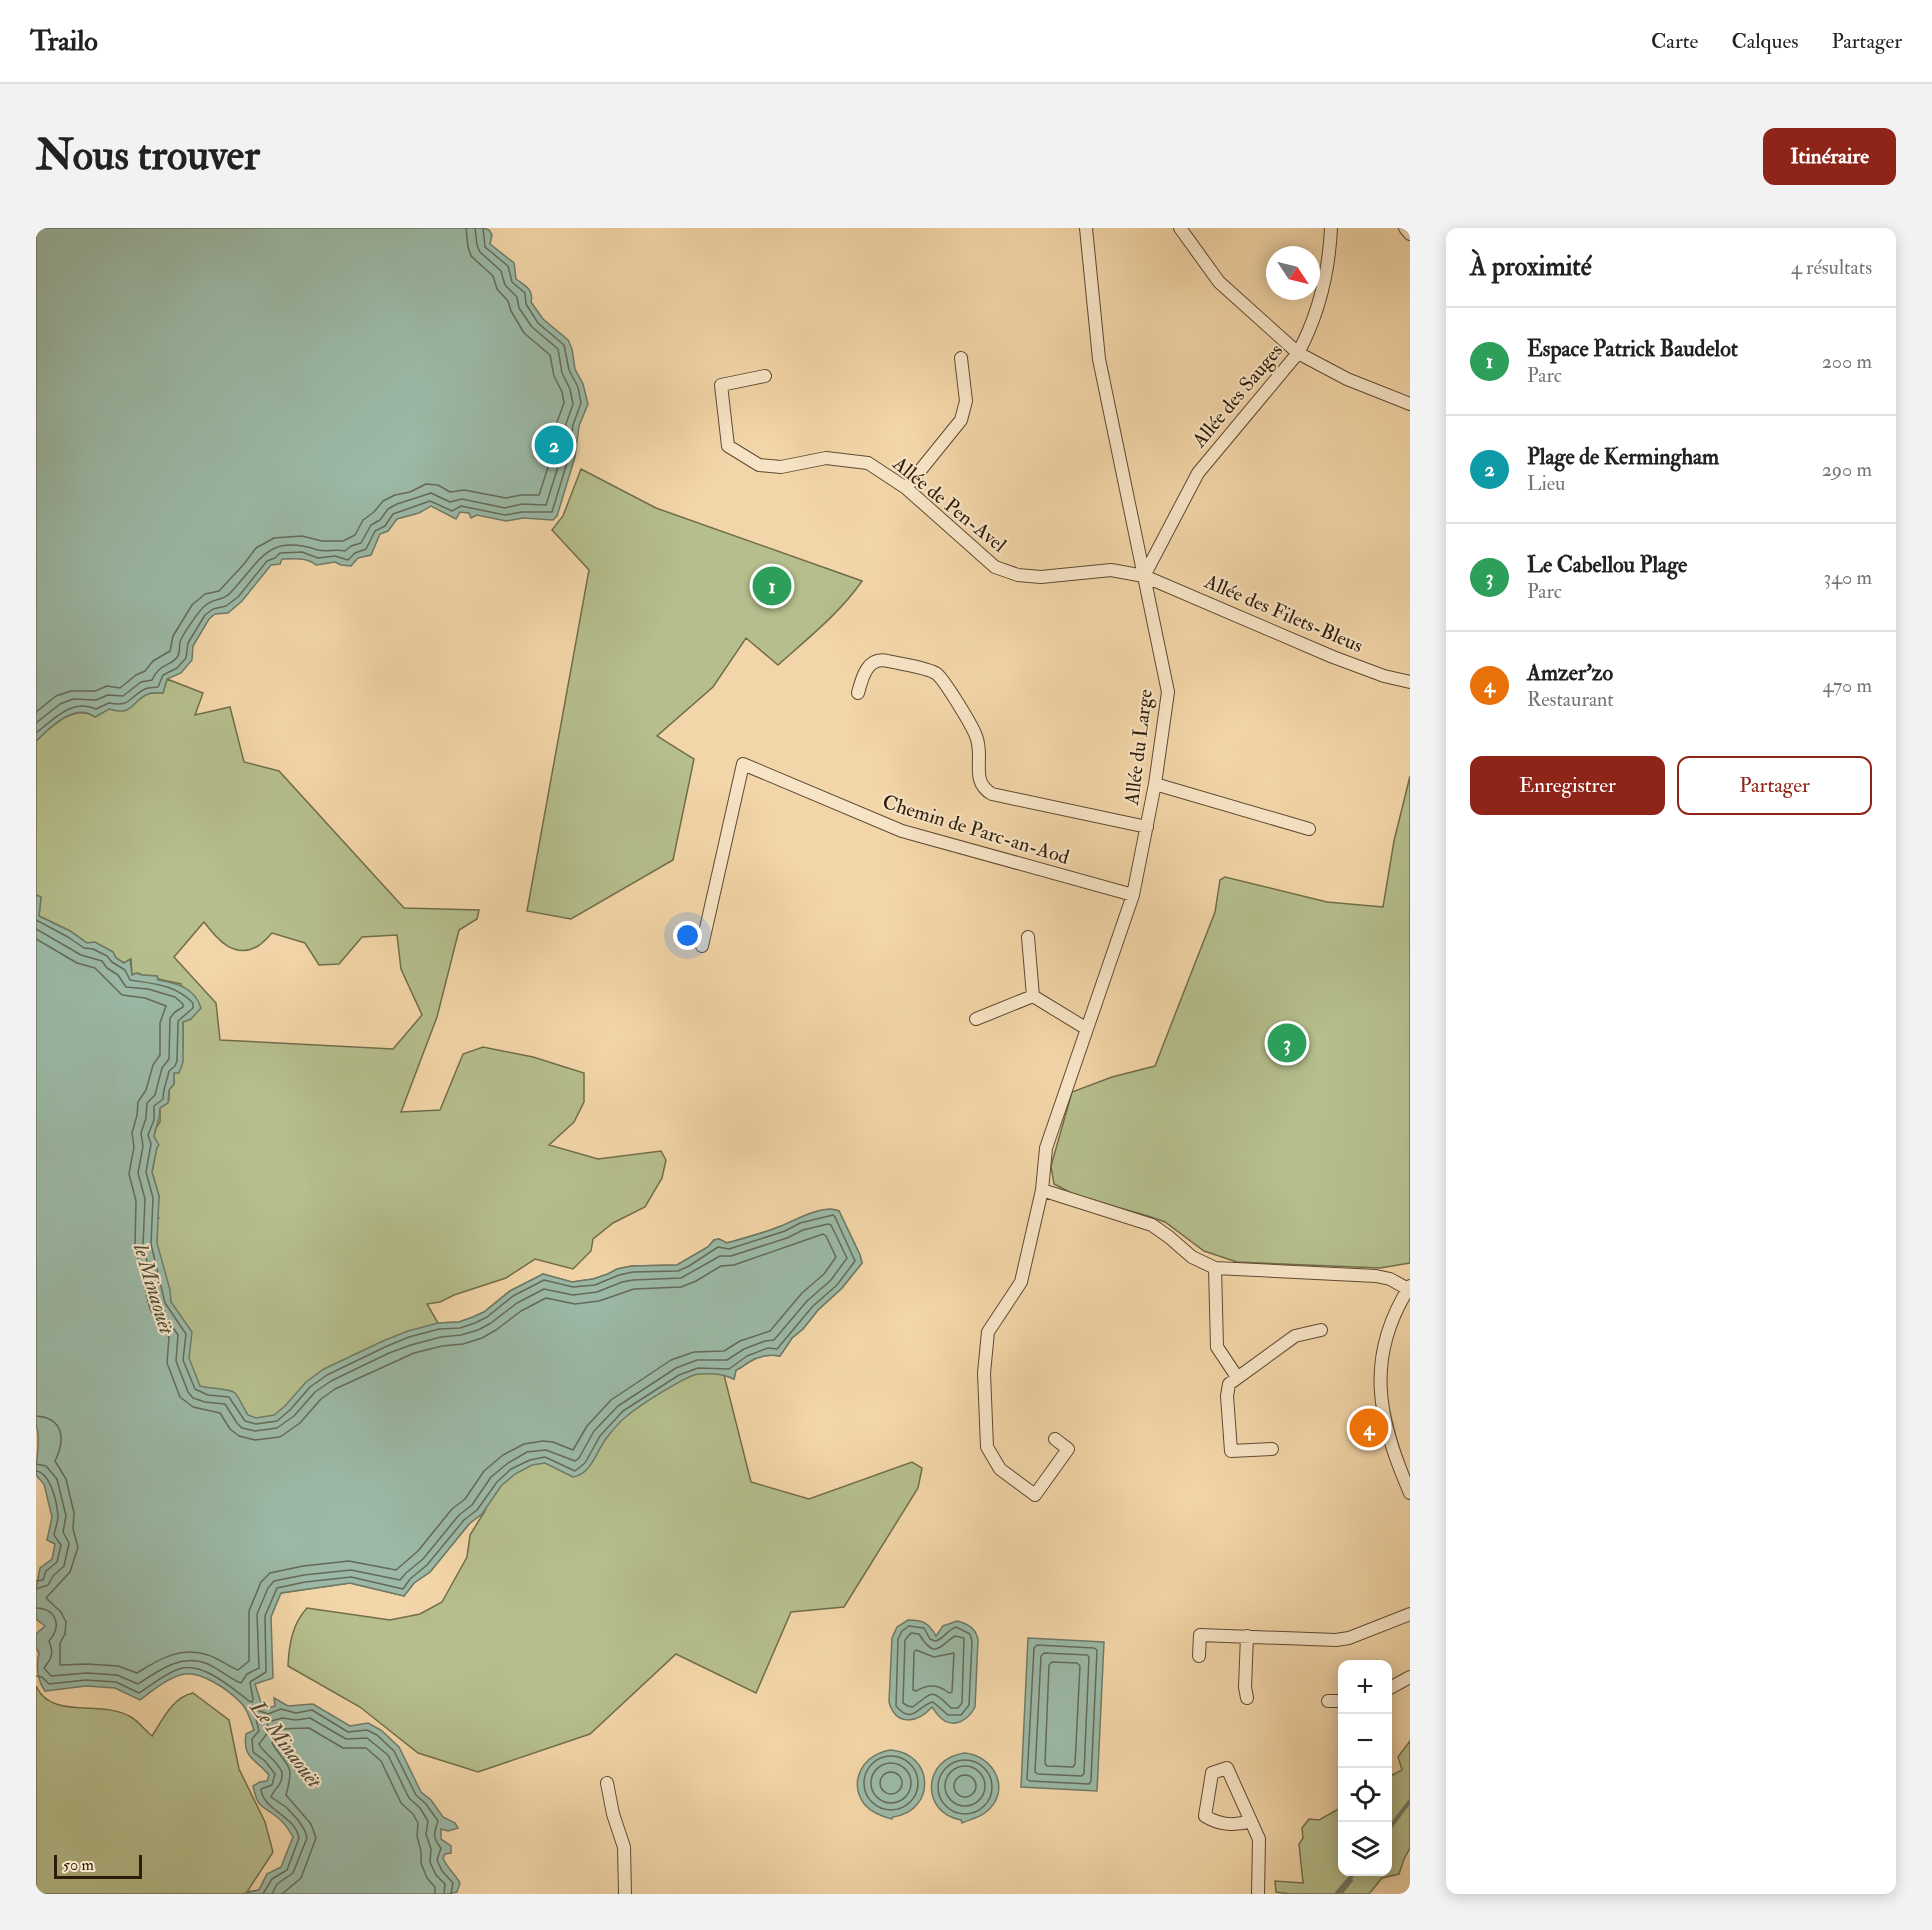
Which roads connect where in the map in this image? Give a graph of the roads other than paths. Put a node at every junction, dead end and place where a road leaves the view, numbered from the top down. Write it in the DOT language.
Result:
graph roads {
  1 [pos="1086,228"];
  2 [pos="1180,228"];
  3 [pos="1331,228"];
  4 [pos="1405,228"];
  5 [pos="1410,234"];
  6 [pos="1299,352"];
  7 [pos="961,358"];
  8 [pos="765,376"];
  9 [pos="1410,404"];
  10 [pos="906,488"];
  11 [pos="1144,576"];
  12 [pos="1410,682"];
  13 [pos="858,693"];
  14 [pos="1155,784"];
  15 [pos="1147,827"];
  16 [pos="1309,829"];
  17 [pos="1133,895"];
  18 [pos="1028,937"];
  19 [pos="702,946"];
  20 [pos="1033,996"];
  21 [pos="976,1019"];
  22 [pos="1087,1029"];
  23 [pos="1042,1190"];
  24 [pos="1215,1268"];
  25 [pos="1409,1287"];
  26 [pos="1321,1330"];
  27 [pos="1237,1377"];
  28 [pos="1054,1439"];
  29 [pos="1272,1449"];
  30 [pos="1410,1493"];
  31 [pos="1410,1614"];
  32 [pos="1247,1636"];
  33 [pos="1199,1656"];
  34 [pos="1410,1677"];
  35 [pos="1392,1687"];
  36 [pos="1247,1698"];
  37 [pos="1328,1701"];
  38 [pos="1338,1701"];
  39 [pos="606,1783"];
  40 [pos="1251,1821"];
  41 [pos="625,1894"];
  42 [pos="1258,1894"];
  1 -- 11 [label="street, Allée du Large"];
  2 -- 6 [label="street"];
  3 -- 6 [label="street, Allée des Sauges"];
  4 -- 5 [label="street"];
  6 -- 9 [label="street"];
  6 -- 11 [label="street, Allée des Sauges"];
  7 -- 10 [label="street"];
  8 -- 10 [label="street, Allée de Pen-Avel"];
  10 -- 11 [label="street, Allée de Pen-Avel"];
  11 -- 12 [label="street, Allée des Filets-Bleus"];
  11 -- 14 [label="street, Allée du Large"];
  13 -- 15 [label="street"];
  14 -- 15 [label="street, Allée du Large"];
  14 -- 16 [label="street"];
  15 -- 17 [label="street, Allée du Large"];
  17 -- 19 [label="street, Chemin de Parc-an-Aod"];
  17 -- 22 [label="street, Allée du Large"];
  18 -- 20 [label="street"];
  20 -- 21 [label="street"];
  20 -- 22 [label="street"];
  22 -- 23 [label="street, Allée du Large"];
  23 -- 24 [label="street"];
  23 -- 28 [label="street, Allée du Large"];
  24 -- 25 [label="street"];
  24 -- 27 [label="street"];
  25 -- 30 [label="street"];
  26 -- 27 [label="street"];
  27 -- 29 [label="street"];
  31 -- 32 [label="street"];
  32 -- 33 [label="street"];
  32 -- 36 [label="street"];
  34 -- 35 [label="street"];
  37 -- 38 [label="street"];
  39 -- 41 [label="street"];
  40 -- 40 [label="street"];
  40 -- 42 [label="street"];
}
